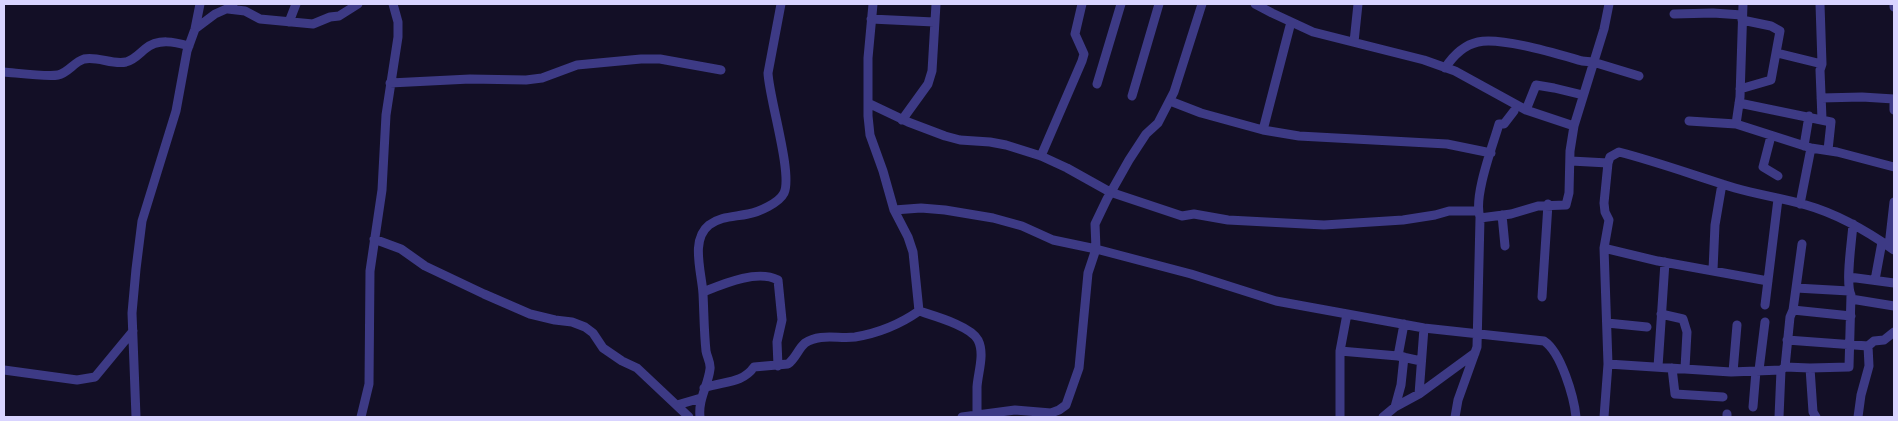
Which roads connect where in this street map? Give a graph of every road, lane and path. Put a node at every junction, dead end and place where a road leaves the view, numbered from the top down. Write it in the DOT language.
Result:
graph roads {
  1 [pos="296,4"];
  2 [pos="358,4"];
  3 [pos="393,4"];
  4 [pos="781,4"];
  5 [pos="873,4"];
  6 [pos="936,4"];
  7 [pos="1082,4"];
  8 [pos="1121,4"];
  9 [pos="1158,4"];
  10 [pos="1202,4"];
  11 [pos="1255,4"];
  12 [pos="1358,4"];
  13 [pos="1609,4"];
  14 [pos="1743,4"];
  15 [pos="1821,4"];
  16 [pos="232,6"];
  17 [pos="199,8"];
  18 [pos="215,14"];
  19 [pos="1674,14"];
  20 [pos="871,18"];
  21 [pos="1742,18"];
  22 [pos="289,22"];
  23 [pos="934,22"];
  24 [pos="1291,22"];
  25 [pos="195,29"];
  26 [pos="1354,42"];
  27 [pos="189,46"];
  28 [pos="1776,54"];
  29 [pos="1594,62"];
  30 [pos="1822,64"];
  31 [pos="1445,68"];
  32 [pos="721,70"];
  33 [pos="4,72"];
  34 [pos="1639,76"];
  35 [pos="390,83"];
  36 [pos="1097,84"];
  37 [pos="1740,89"];
  38 [pos="1583,95"];
  39 [pos="1132,96"];
  40 [pos="1821,98"];
  41 [pos="1894,99"];
  42 [pos="1170,102"];
  43 [pos="868,103"];
  44 [pos="1739,103"];
  45 [pos="1894,104"];
  46 [pos="1526,110"];
  47 [pos="1894,110"];
  48 [pos="1514,111"];
  49 [pos="1809,116"];
  50 [pos="1822,119"];
  51 [pos="902,120"];
  52 [pos="1689,121"];
  53 [pos="1736,124"];
  54 [pos="1574,126"];
  55 [pos="1263,130"];
  56 [pos="1770,136"];
  57 [pos="1808,147"];
  58 [pos="1828,150"];
  59 [pos="1490,153"];
  60 [pos="1041,156"];
  61 [pos="1571,161"];
  62 [pos="1608,163"];
  63 [pos="1894,167"];
  64 [pos="1778,176"];
  65 [pos="1722,184"];
  66 [pos="1110,192"];
  67 [pos="1778,199"];
  68 [pos="1894,202"];
  69 [pos="1548,204"];
  70 [pos="1800,204"];
  71 [pos="894,210"];
  72 [pos="1479,215"];
  73 [pos="1502,215"];
  74 [pos="1853,224"];
  75 [pos="374,239"];
  76 [pos="1802,244"];
  77 [pos="1505,246"];
  78 [pos="1888,246"];
  79 [pos="1604,248"];
  80 [pos="1096,249"];
  81 [pos="1665,262"];
  82 [pos="1713,270"];
  83 [pos="1849,277"];
  84 [pos="1768,280"];
  85 [pos="1875,280"];
  86 [pos="1894,283"];
  87 [pos="1796,288"];
  88 [pos="703,292"];
  89 [pos="1850,295"];
  90 [pos="1542,298"];
  91 [pos="1766,305"];
  92 [pos="1894,306"];
  93 [pos="1793,310"];
  94 [pos="919,311"];
  95 [pos="1347,314"];
  96 [pos="1661,314"];
  97 [pos="1851,316"];
  98 [pos="1764,322"];
  99 [pos="1607,323"];
  100 [pos="1404,324"];
  101 [pos="1738,325"];
  102 [pos="1647,327"];
  103 [pos="1424,328"];
  104 [pos="133,331"];
  105 [pos="1478,332"];
  106 [pos="1894,332"];
  107 [pos="1787,340"];
  108 [pos="1850,344"];
  109 [pos="1868,346"];
  110 [pos="1340,351"];
  111 [pos="1475,353"];
  112 [pos="1401,357"];
  113 [pos="1421,360"];
  114 [pos="1608,364"];
  115 [pos="778,366"];
  116 [pos="1658,367"];
  117 [pos="1672,368"];
  118 [pos="1685,368"];
  119 [pos="1783,368"];
  120 [pos="1810,368"];
  121 [pos="4,370"];
  122 [pos="1758,371"];
  123 [pos="1733,372"];
  124 [pos="704,388"];
  125 [pos="1419,394"];
  126 [pos="1724,397"];
  127 [pos="701,398"];
  128 [pos="677,405"];
  129 [pos="1395,407"];
  130 [pos="1753,407"];
  131 [pos="977,414"];
  132 [pos="1006,415"];
  133 [pos="136,417"];
  134 [pos="362,417"];
  135 [pos="689,417"];
  136 [pos="700,417"];
  137 [pos="962,417"];
  138 [pos="1340,417"];
  139 [pos="1383,417"];
  140 [pos="1455,417"];
  141 [pos="1576,417"];
  142 [pos="1604,417"];
  143 [pos="1779,417"];
  144 [pos="1816,417"];
  145 [pos="1858,417"];
  1 -- 22 [label="street"];
  2 -- 22 [label="street"];
  3 -- 35 [label="street"];
  4 -- 88 [label="street"];
  5 -- 20 [label="street"];
  6 -- 23 [label="street"];
  7 -- 60 [label="street"];
  8 -- 36 [label="street"];
  9 -- 39 [label="street"];
  10 -- 42 [label="street"];
  11 -- 24 [label="street"];
  12 -- 26 [label="street"];
  13 -- 29 [label="street"];
  14 -- 21 [label="street"];
  15 -- 30 [label="street"];
  16 -- 18 [label="street"];
  16 -- 22 [label="street"];
  17 -- 18 [label="street"];
  17 -- 25 [label="street"];
  18 -- 25 [label="street"];
  19 -- 21 [label="street"];
  20 -- 23 [label="street"];
  20 -- 43 [label="street"];
  21 -- 28 [label="street"];
  21 -- 37 [label="street"];
  23 -- 51 [label="street"];
  24 -- 26 [label="street"];
  24 -- 55 [label="street"];
  25 -- 27 [label="street"];
  26 -- 31 [label="street"];
  27 -- 33 [label="street"];
  27 -- 104 [label="street"];
  28 -- 30 [label="street"];
  28 -- 37 [label="street"];
  29 -- 31 [label="street"];
  29 -- 34 [label="street"];
  29 -- 38 [label="street"];
  30 -- 40 [label="street"];
  31 -- 46 [label="street"];
  32 -- 35 [label="street"];
  35 -- 75 [label="street"];
  37 -- 44 [label="street"];
  38 -- 46 [label="street"];
  38 -- 54 [label="street"];
  40 -- 41 [label="street"];
  40 -- 50 [label="street"];
  42 -- 55 [label="street"];
  42 -- 66 [label="street"];
  43 -- 51 [label="street"];
  43 -- 71 [label="street"];
  44 -- 49 [label="street"];
  44 -- 53 [label="street"];
  45 -- 47 [label="street"];
  46 -- 54 [label="street"];
  48 -- 59 [label="street"];
  49 -- 50 [label="street"];
  49 -- 57 [label="street"];
  50 -- 58 [label="street"];
  51 -- 60 [label="street"];
  52 -- 53 [label="street"];
  53 -- 56 [label="street"];
  54 -- 61 [label="street"];
  55 -- 59 [label="street"];
  56 -- 57 [label="street"];
  56 -- 64 [label="street"];
  57 -- 58 [label="street"];
  57 -- 70 [label="street"];
  58 -- 63 [label="street"];
  59 -- 72 [label="street"];
  60 -- 66 [label="street"];
  61 -- 62 [label="street"];
  61 -- 69 [label="street"];
  62 -- 65 [label="street"];
  62 -- 79 [label="street"];
  65 -- 67 [label="street"];
  65 -- 82 [label="street"];
  66 -- 72 [label="street"];
  66 -- 80 [label="street"];
  67 -- 70 [label="street"];
  67 -- 84 [label="street"];
  68 -- 78 [label="street"];
  69 -- 73 [label="street"];
  69 -- 90 [label="street"];
  70 -- 74 [label="street"];
  71 -- 80 [label="street"];
  71 -- 94 [label="street"];
  72 -- 73 [label="street"];
  72 -- 105 [label="street"];
  73 -- 77 [label="street"];
  74 -- 78 [label="street"];
  74 -- 83 [label="street"];
  75 -- 128 [label="street"];
  75 -- 134 [label="street"];
  76 -- 87 [label="street"];
  78 -- 85 [label="street"];
  79 -- 81 [label="street"];
  79 -- 99 [label="street"];
  80 -- 95 [label="street"];
  80 -- 132 [label="street"];
  81 -- 82 [label="street"];
  81 -- 96 [label="street"];
  82 -- 84 [label="street"];
  83 -- 85 [label="street"];
  83 -- 89 [label="street"];
  84 -- 91 [label="street"];
  85 -- 86 [label="street"];
  87 -- 89 [label="street"];
  87 -- 93 [label="street"];
  88 -- 115 [label="street"];
  88 -- 124 [label="street"];
  89 -- 92 [label="street"];
  89 -- 97 [label="street"];
  93 -- 97 [label="street"];
  93 -- 107 [label="street"];
  94 -- 115 [label="street"];
  94 -- 131 [label="street"];
  95 -- 100 [label="street"];
  95 -- 110 [label="street"];
  96 -- 116 [label="street"];
  96 -- 118 [label="street"];
  97 -- 108 [label="street"];
  98 -- 122 [label="street"];
  99 -- 102 [label="street"];
  99 -- 114 [label="street"];
  100 -- 103 [label="street"];
  100 -- 112 [label="street"];
  101 -- 123 [label="street"];
  103 -- 105 [label="street"];
  103 -- 113 [label="street"];
  104 -- 121 [label="street"];
  104 -- 133 [label="street"];
  105 -- 111 [label="street"];
  105 -- 141 [label="street"];
  106 -- 109 [label="street"];
  107 -- 108 [label="street"];
  107 -- 119 [label="street"];
  108 -- 109 [label="street"];
  108 -- 120 [label="street"];
  109 -- 145 [label="street"];
  110 -- 112 [label="street"];
  110 -- 138 [label="street"];
  111 -- 125 [label="street"];
  111 -- 140 [label="street"];
  112 -- 113 [label="street"];
  112 -- 129 [label="street"];
  113 -- 125 [label="street"];
  114 -- 116 [label="street"];
  114 -- 142 [label="street"];
  115 -- 124 [label="street"];
  116 -- 117 [label="street"];
  117 -- 118 [label="street"];
  117 -- 126 [label="street"];
  118 -- 123 [label="street"];
  119 -- 120 [label="street"];
  119 -- 122 [label="street"];
  119 -- 143 [label="street"];
  120 -- 144 [label="street"];
  122 -- 123 [label="street"];
  122 -- 130 [label="street"];
  124 -- 127 [label="street"];
  125 -- 129 [label="street"];
  127 -- 128 [label="street"];
  127 -- 136 [label="street"];
  128 -- 135 [label="street"];
  129 -- 139 [label="street"];
  131 -- 132 [label="street"];
  131 -- 137 [label="street"];
}
